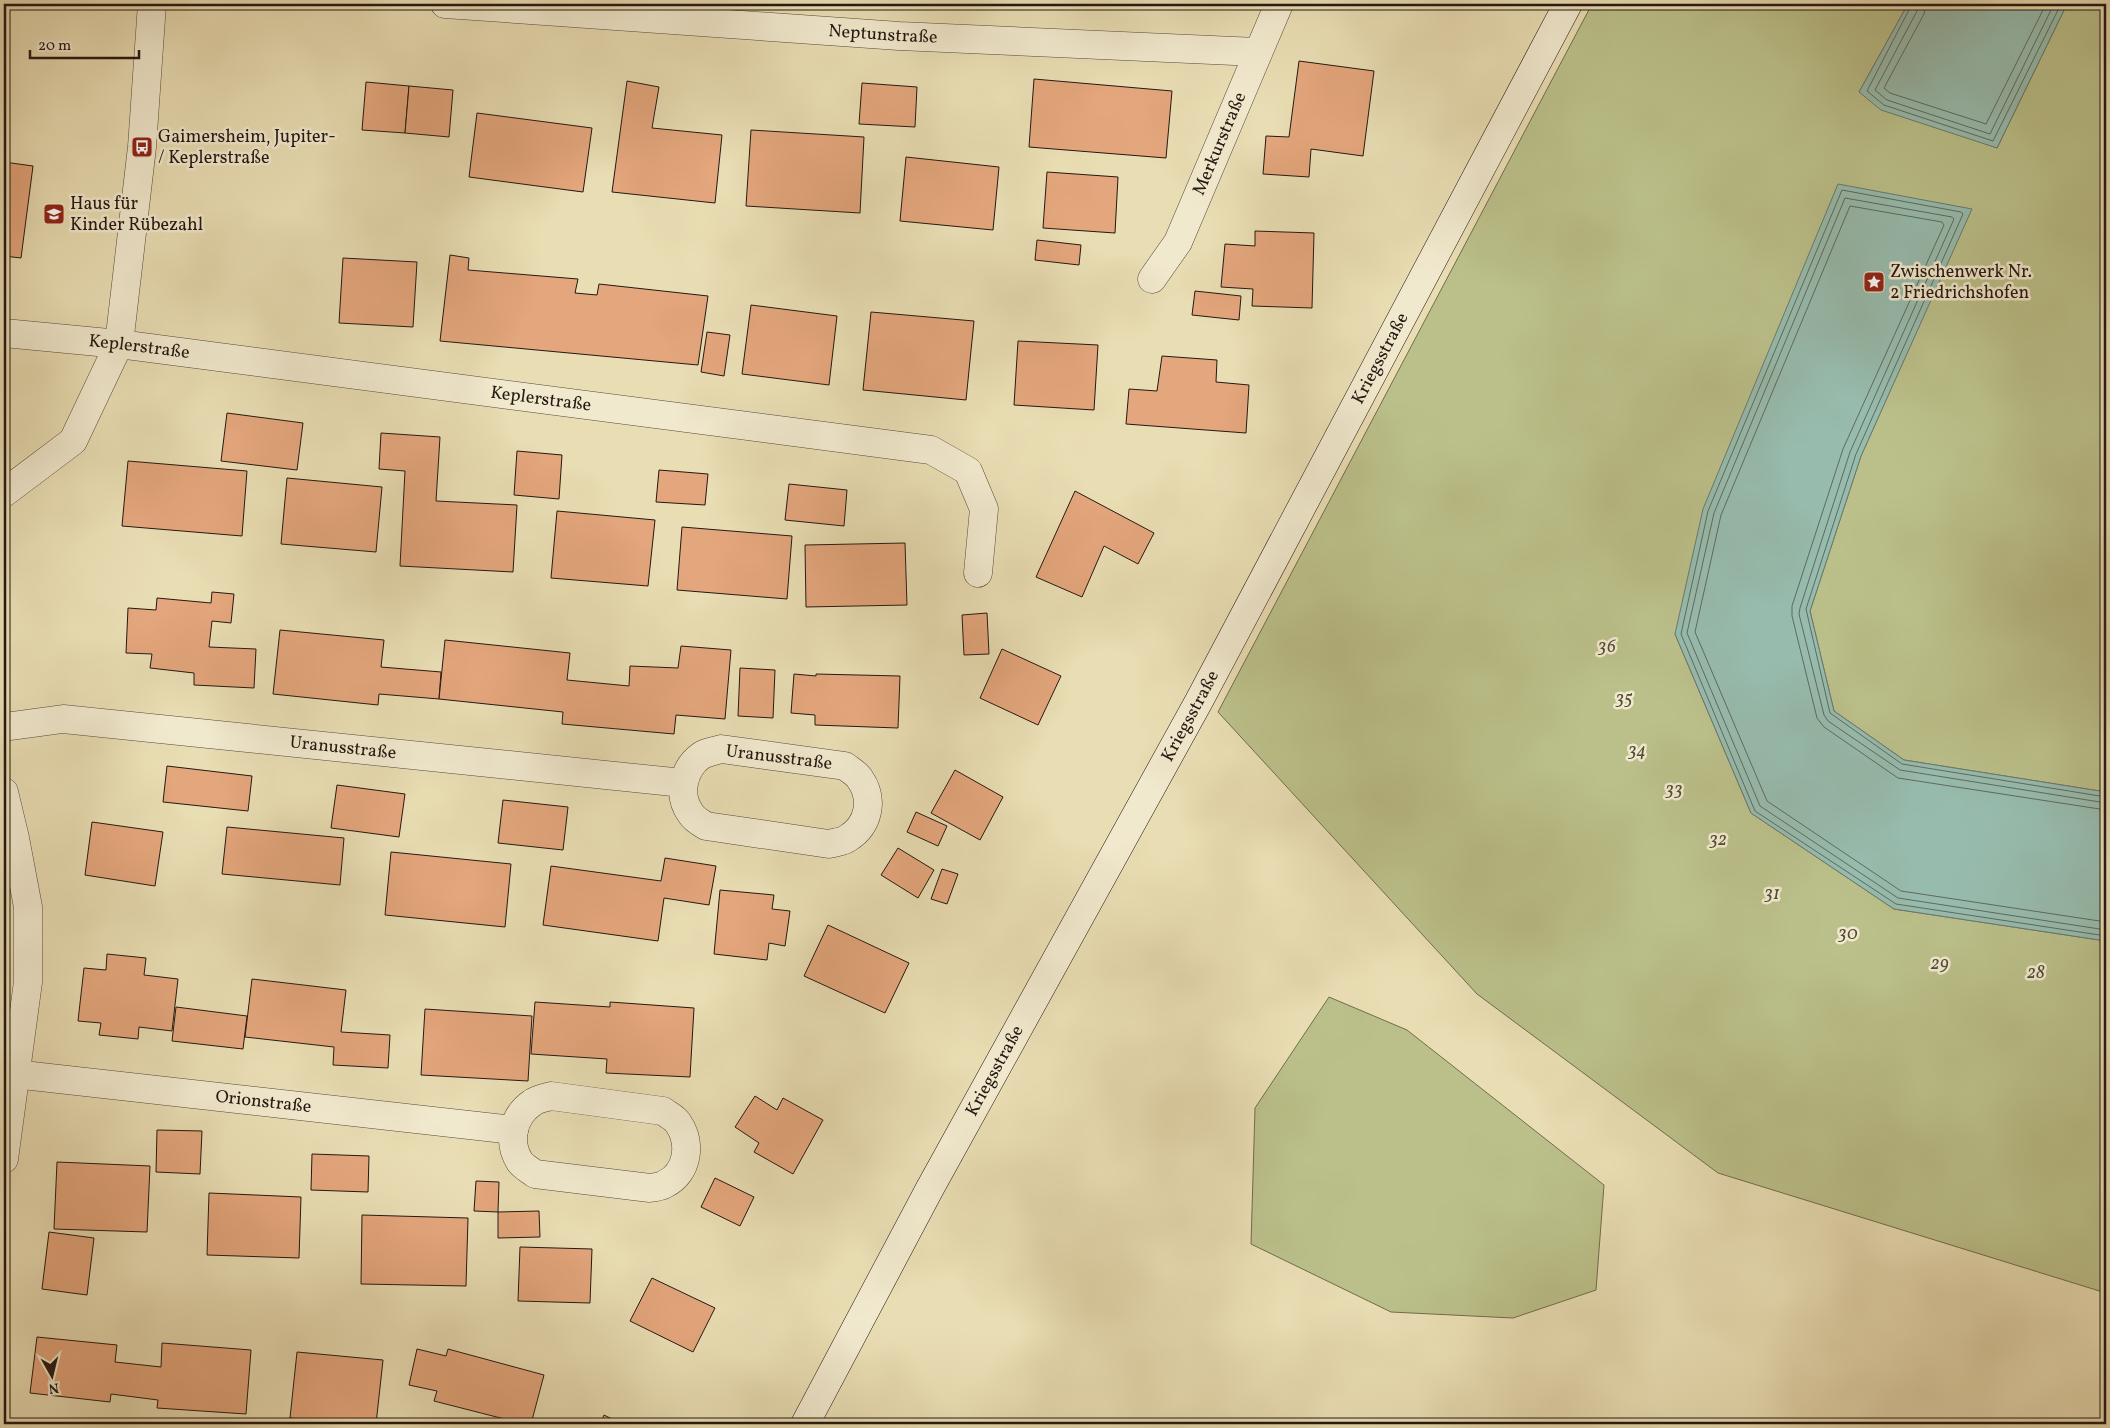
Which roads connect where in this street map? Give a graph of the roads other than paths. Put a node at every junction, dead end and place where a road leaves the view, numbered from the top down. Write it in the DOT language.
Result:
graph roads {
  1 [pos="152,4"];
  2 [pos="444,4"];
  3 [pos="1278,4"];
  4 [pos="1568,4"];
  5 [pos="510,6"];
  6 [pos="1257,52"];
  7 [pos="1152,279"];
  8 [pos="4,333"];
  9 [pos="119,344"];
  10 [pos="4,493"];
  11 [pos="978,573"];
  12 [pos="4,727"];
  13 [pos="684,783"];
  14 [pos="4,792"];
  15 [pos="14,1074"];
  16 [pos="514,1130"];
  17 [pos="4,1158"];
  18 [pos="805,1424"];
  1 -- 9 [label="street"];
  2 -- 5 [label="street, Neptunstraße"];
  3 -- 6 [label="street, Merkurstraße"];
  4 -- 18 [label="street, Kriegsstraße"];
  5 -- 6 [label="street, Neptunstraße"];
  6 -- 7 [label="street, Merkurstraße"];
  8 -- 9 [label="street, Keplerstraße"];
  9 -- 10 [label="street"];
  9 -- 11 [label="street, Keplerstraße"];
  12 -- 13 [label="street, Uranusstraße"];
  13 -- 13 [label="street, Uranusstraße"];
  14 -- 15 [label="street"];
  15 -- 16 [label="street, Orionstraße"];
  15 -- 17 [label="street"];
  16 -- 16 [label="street"];
}
